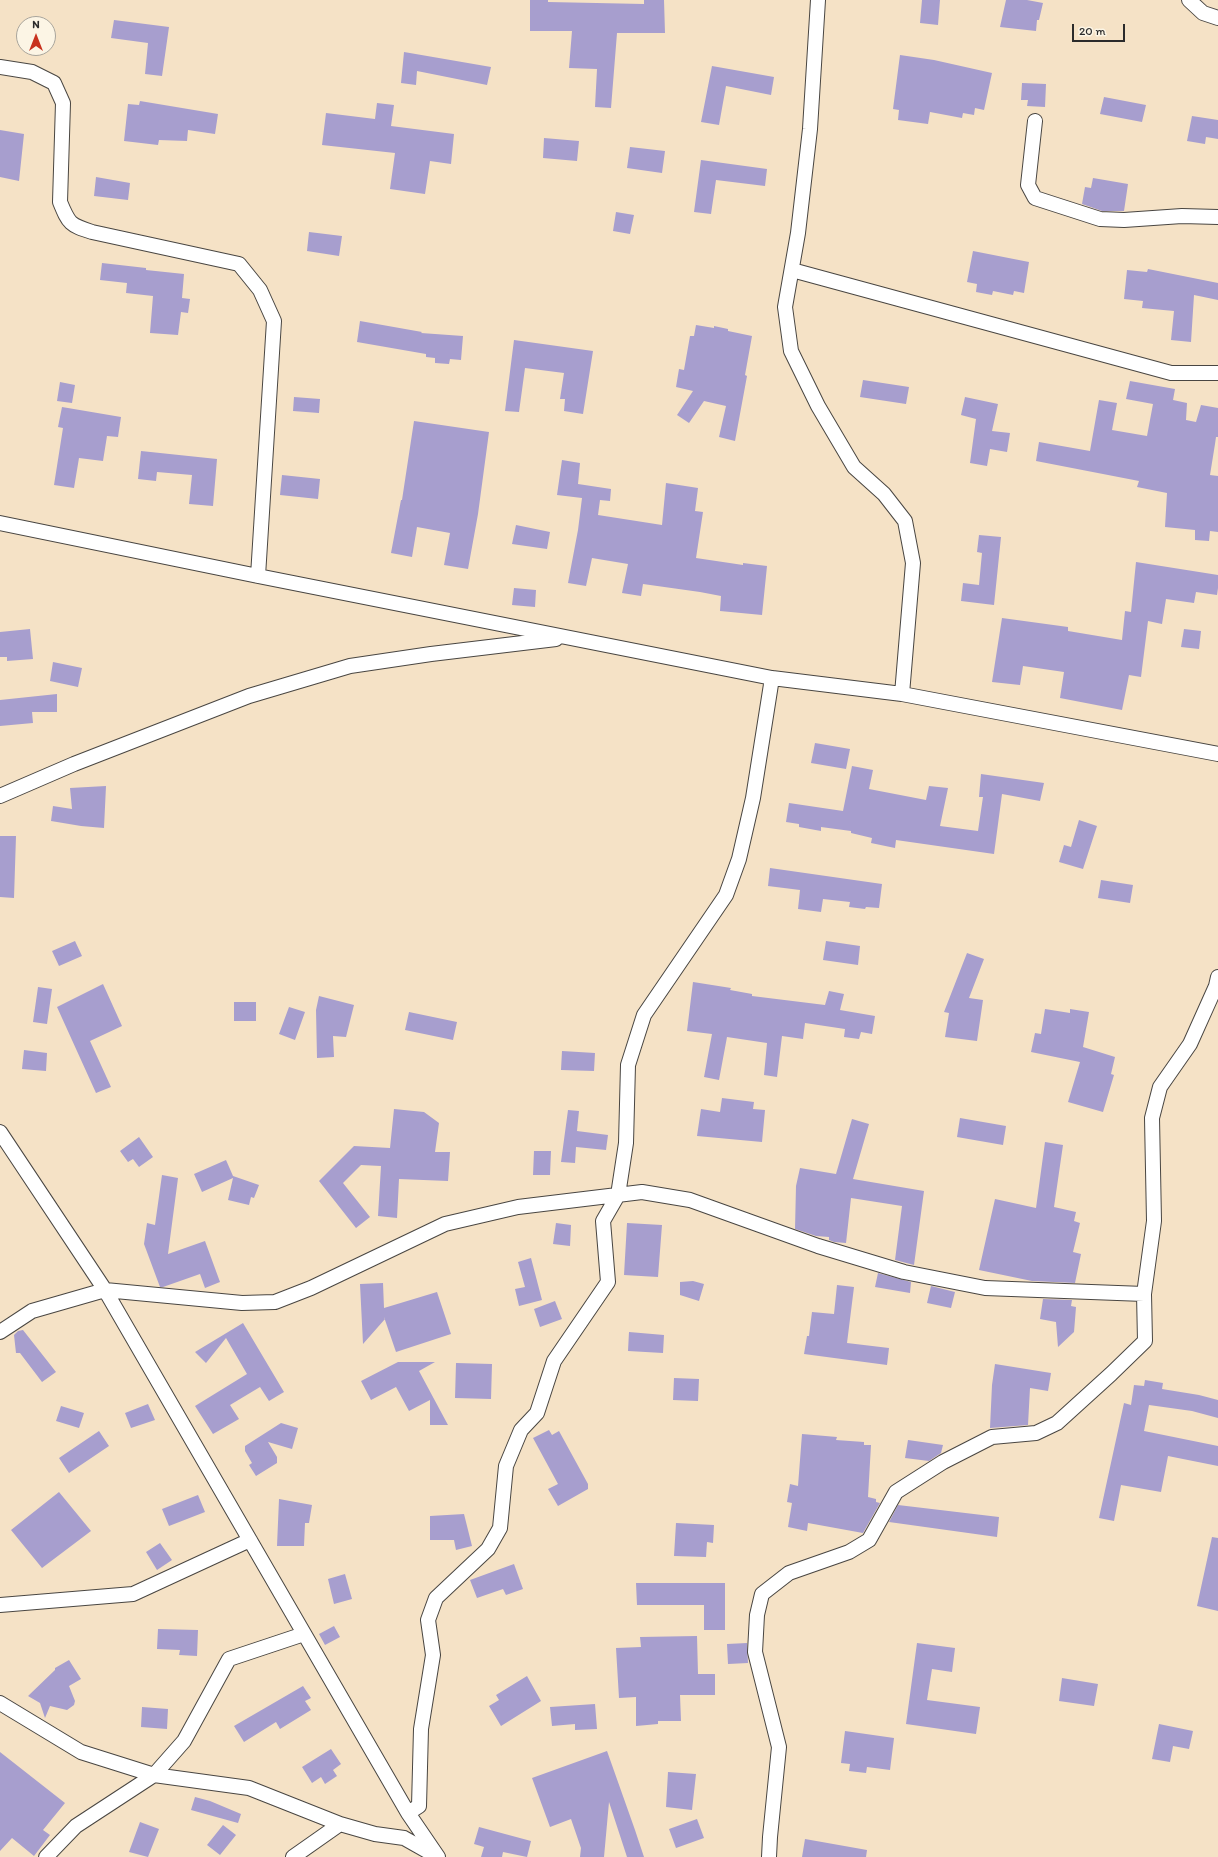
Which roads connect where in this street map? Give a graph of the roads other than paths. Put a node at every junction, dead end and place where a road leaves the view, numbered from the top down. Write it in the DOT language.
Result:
graph roads {
  1 [pos="818,0"];
  2 [pos="1189,0"];
  3 [pos="1218,18"];
  4 [pos="0,67"];
  5 [pos="1036,121"];
  6 [pos="1218,218"];
  7 [pos="792,270"];
  8 [pos="1218,374"];
  9 [pos="0,523"];
  10 [pos="258,576"];
  11 [pos="569,637"];
  12 [pos="772,678"];
  13 [pos="902,694"];
  14 [pos="1218,754"];
  15 [pos="0,796"];
  16 [pos="1218,977"];
  17 [pos="0,1132"];
  18 [pos="618,1195"];
  19 [pos="105,1290"];
  20 [pos="1144,1294"];
  21 [pos="0,1332"];
  22 [pos="250,1540"];
  23 [pos="0,1605"];
  24 [pos="304,1634"];
  25 [pos="0,1703"];
  26 [pos="154,1775"];
  27 [pos="408,1812"];
  28 [pos="340,1824"];
  29 [pos="46,1857"];
  30 [pos="293,1857"];
  31 [pos="438,1857"];
  32 [pos="769,1857"];
  1 -- 7 [label="street"];
  2 -- 3 [label="street"];
  4 -- 10 [label="street"];
  5 -- 6 [label="street"];
  7 -- 8 [label="street"];
  7 -- 13 [label="street"];
  9 -- 10 [label="street"];
  10 -- 11 [label="street"];
  11 -- 12 [label="street"];
  11 -- 15 [label="street"];
  12 -- 13 [label="street"];
  12 -- 18 [label="street"];
  13 -- 14 [label="street"];
  16 -- 20 [label="street"];
  17 -- 19 [label="street"];
  18 -- 19 [label="street"];
  18 -- 20 [label="street"];
  18 -- 27 [label="street"];
  19 -- 21 [label="street"];
  19 -- 22 [label="street"];
  20 -- 32 [label="street"];
  22 -- 23 [label="street"];
  22 -- 24 [label="street"];
  24 -- 26 [label="street"];
  24 -- 27 [label="street"];
  25 -- 26 [label="street"];
  26 -- 28 [label="street"];
  26 -- 29 [label="street"];
  27 -- 31 [label="street"];
  28 -- 30 [label="street"];
  28 -- 31 [label="street"];
}
